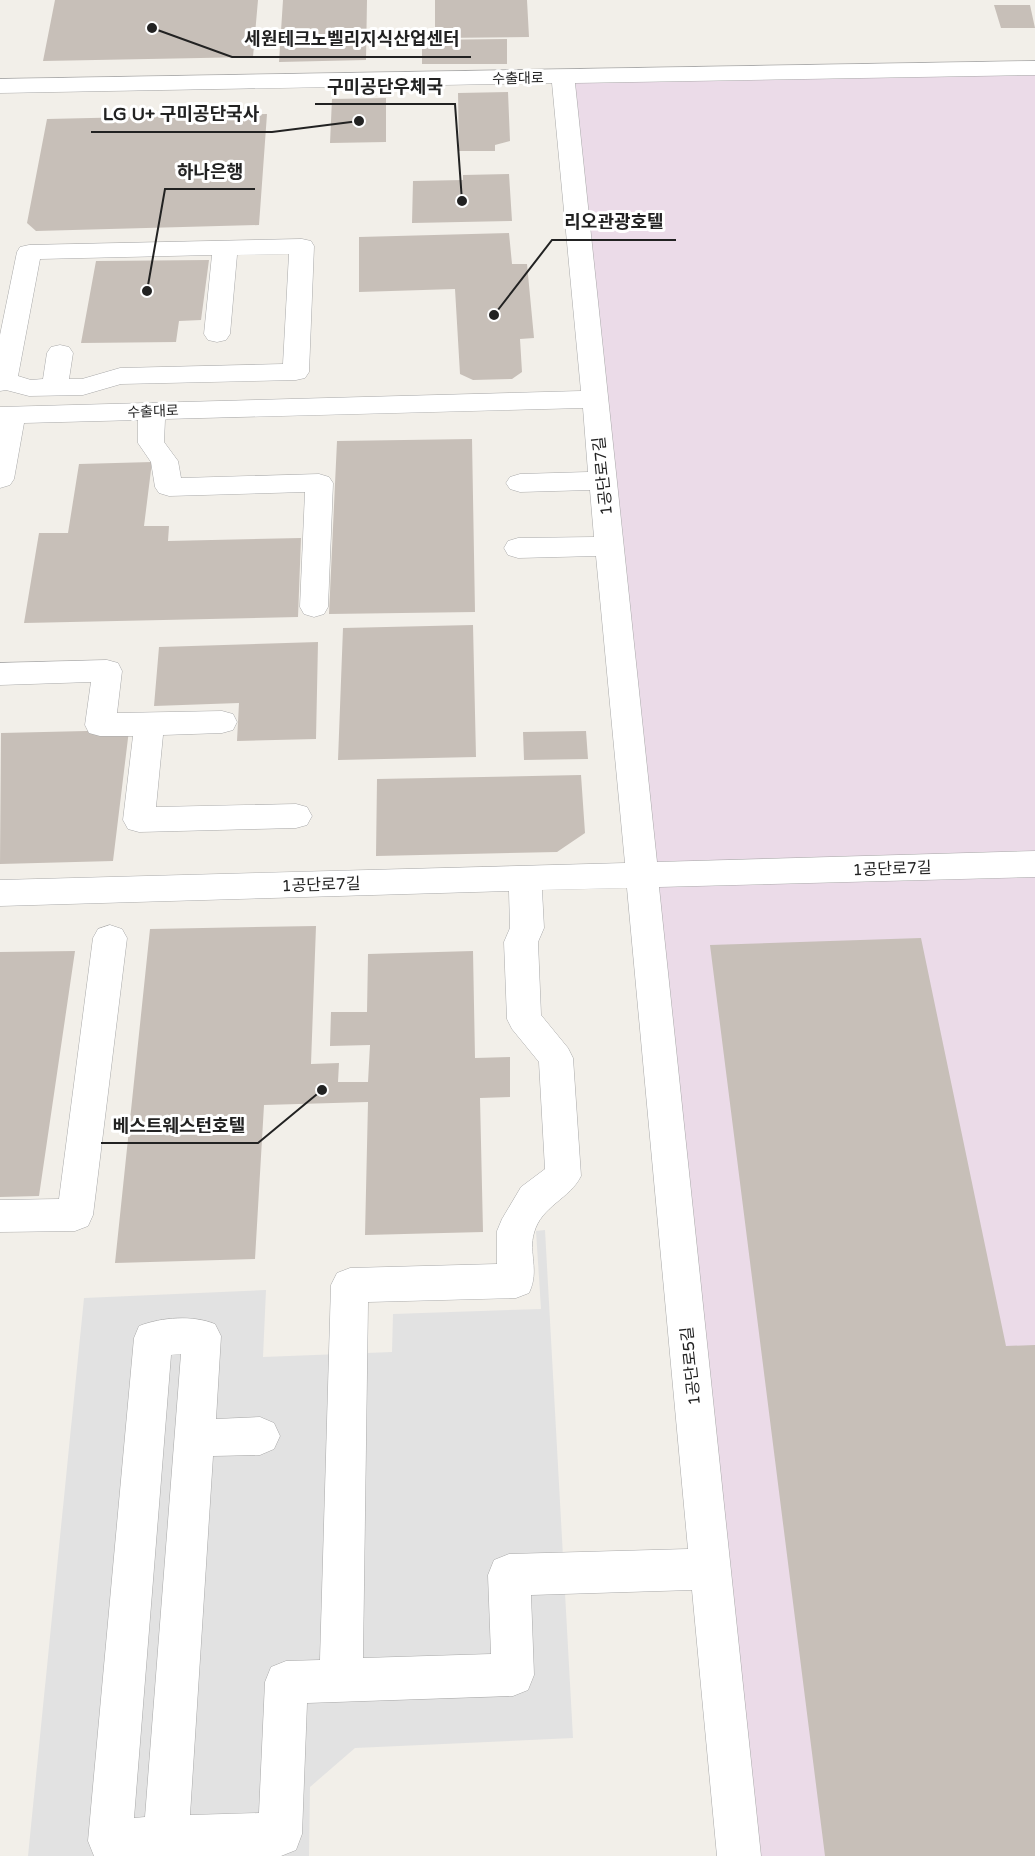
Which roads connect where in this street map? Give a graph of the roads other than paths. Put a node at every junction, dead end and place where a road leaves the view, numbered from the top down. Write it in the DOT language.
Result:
graph roads {
  1 [pos="1035,68"];
  2 [pos="563,77"];
  3 [pos="0,86"];
  4 [pos="225,247"];
  5 [pos="217,334"];
  6 [pos="60,353"];
  7 [pos="2,382"];
  8 [pos="55,388"];
  9 [pos="594,399"];
  10 [pos="152,411"];
  11 [pos="6,415"];
  12 [pos="0,479"];
  13 [pos="602,481"];
  14 [pos="520,483"];
  15 [pos="609,546"];
  16 [pos="518,548"];
  17 [pos="314,607"];
  18 [pos="0,674"];
  19 [pos="222,722"];
  20 [pos="149,724"];
  21 [pos="296,816"];
  22 [pos="1035,864"];
  23 [pos="642,875"];
  24 [pos="525,878"];
  25 [pos="0,893"];
  26 [pos="110,938"];
  27 [pos="0,1216"];
  28 [pos="260,1436"];
  29 [pos="194,1438"];
  30 [pos="710,1569"];
  31 [pos="341,1680"];
  32 [pos="166,1839"];
  33 [pos="739,1856"];
  1 -- 2 [label="street, 수출대로"];
  2 -- 3 [label="street, 수출대로"];
  2 -- 9 [label="street, 1공단로7길"];
  4 -- 5 [label="street"];
  4 -- 7 [label="street"];
  4 -- 8 [label="street"];
  6 -- 8 [label="street"];
  7 -- 8 [label="street"];
  9 -- 10 [label="street, 수출대로"];
  9 -- 13 [label="street, 1공단로7길"];
  10 -- 11 [label="street, 수출대로"];
  10 -- 17 [label="street"];
  11 -- 12 [label="street"];
  13 -- 14 [label="street"];
  13 -- 15 [label="street, 1공단로7길"];
  15 -- 16 [label="street"];
  15 -- 23 [label="street, 1공단로7길"];
  18 -- 20 [label="street"];
  19 -- 20 [label="street"];
  20 -- 21 [label="street"];
  22 -- 23 [label="street, 1공단로7길"];
  23 -- 24 [label="street, 1공단로7길"];
  23 -- 30 [label="street, 1공단로5길"];
  24 -- 25 [label="street, 1공단로7길"];
  24 -- 31 [label="street"];
  26 -- 27 [label="street"];
  28 -- 29 [label="street"];
  29 -- 32 [label="street"];
  29 -- 32 [label="street"];
  30 -- 31 [label="street"];
  30 -- 33 [label="street, 1공단로5길"];
  31 -- 32 [label="street"];
}
